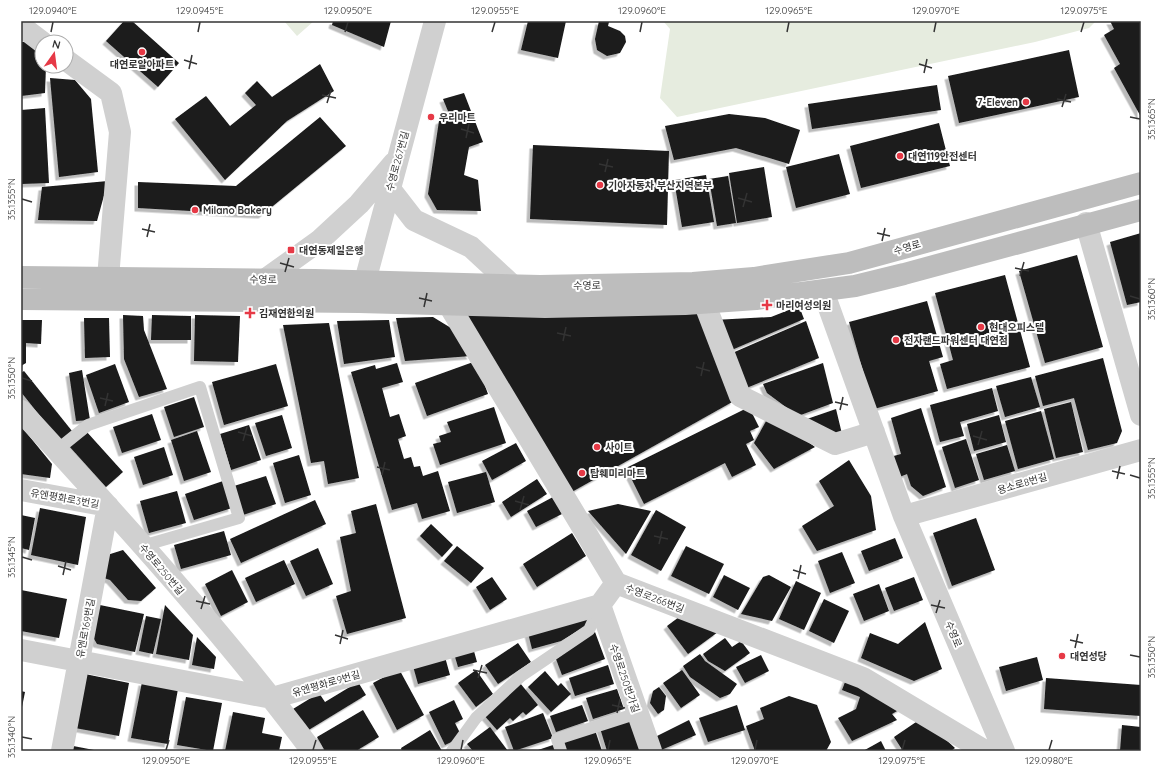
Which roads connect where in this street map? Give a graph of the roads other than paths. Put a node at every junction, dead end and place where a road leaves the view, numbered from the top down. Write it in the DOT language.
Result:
graph roads {
  1 [pos="435,21"];
  2 [pos="21,26"];
  3 [pos="34,36"];
  4 [pos="74,66"];
  5 [pos="398,160"];
  6 [pos="1141,183"];
  7 [pos="390,189"];
  8 [pos="1141,210"];
  9 [pos="1086,223"];
  10 [pos="21,277"];
  11 [pos="108,278"];
  12 [pos="266,279"];
  13 [pos="365,281"];
  14 [pos="512,285"];
  15 [pos="823,291"];
  16 [pos="21,299"];
  17 [pos="359,302"];
  18 [pos="704,302"];
  19 [pos="449,305"];
  20 [pos="21,411"];
  21 [pos="1141,415"];
  22 [pos="874,432"];
  23 [pos="57,450"];
  24 [pos="1141,450"];
  25 [pos="21,490"];
  26 [pos="108,506"];
  27 [pos="904,516"];
  28 [pos="142,546"];
  29 [pos="616,583"];
  30 [pos="600,605"];
  31 [pos="21,650"];
  32 [pos="79,661"];
  33 [pos="272,698"];
  34 [pos="638,713"];
  35 [pos="62,751"];
  36 [pos="312,751"];
  37 [pos="452,751"];
  38 [pos="561,751"];
  39 [pos="651,751"];
  40 [pos="985,751"];
  41 [pos="1004,751"];
  1 -- 5 [label="street, 수영로267번길"];
  2 -- 3 [label="street"];
  4 -- 11 [label="street"];
  5 -- 7 [label="street, 수영로267번길"];
  5 -- 12 [label="street"];
  6 -- 14 [label="main road, 수영로"];
  7 -- 13 [label="street, 수영로267번길"];
  7 -- 14 [label="street"];
  8 -- 9 [label="main road, 수영로"];
  9 -- 15 [label="main road, 수영로"];
  9 -- 21 [label="street"];
  10 -- 11 [label="main road, 수영로"];
  11 -- 12 [label="main road, 수영로"];
  12 -- 13 [label="main road, 수영로"];
  13 -- 14 [label="main road, 수영로"];
  13 -- 17 [label="street, 수영로267번길"];
  15 -- 18 [label="main road, 수영로"];
  15 -- 22 [label="street, 수영로"];
  16 -- 17 [label="main road, 수영로"];
  17 -- 19 [label="main road, 수영로"];
  18 -- 19 [label="main road, 수영로"];
  18 -- 22 [label="street"];
  19 -- 29 [label="street, 수영로266번길"];
  20 -- 23 [label="street, 수영로250번길"];
  22 -- 27 [label="street, 수영로"];
  23 -- 26 [label="street, 수영로250번길"];
  23 -- 28 [label="lane"];
  24 -- 27 [label="street, 용소로8번길"];
  25 -- 26 [label="street, 유엔평화로3번길"];
  26 -- 28 [label="street, 수영로250번길"];
  26 -- 32 [label="street, 유엔로169번길"];
  27 -- 41 [label="street, 수영로"];
  28 -- 33 [label="street, 수영로250번길"];
  29 -- 30 [label="street"];
  29 -- 40 [label="street, 수영로266번길"];
  30 -- 33 [label="street, 유엔평화로9번길"];
  30 -- 34 [label="street, 수영로250번가길"];
  30 -- 37 [label="lane"];
  31 -- 32 [label="street, 유엔평화로9번길"];
  32 -- 33 [label="street, 유엔평화로9번길"];
  32 -- 35 [label="street, 유엔로169번길"];
  33 -- 36 [label="street, 수영로250번길"];
  34 -- 38 [label="lane"];
  34 -- 39 [label="street, 수영로250번가길"];
}
